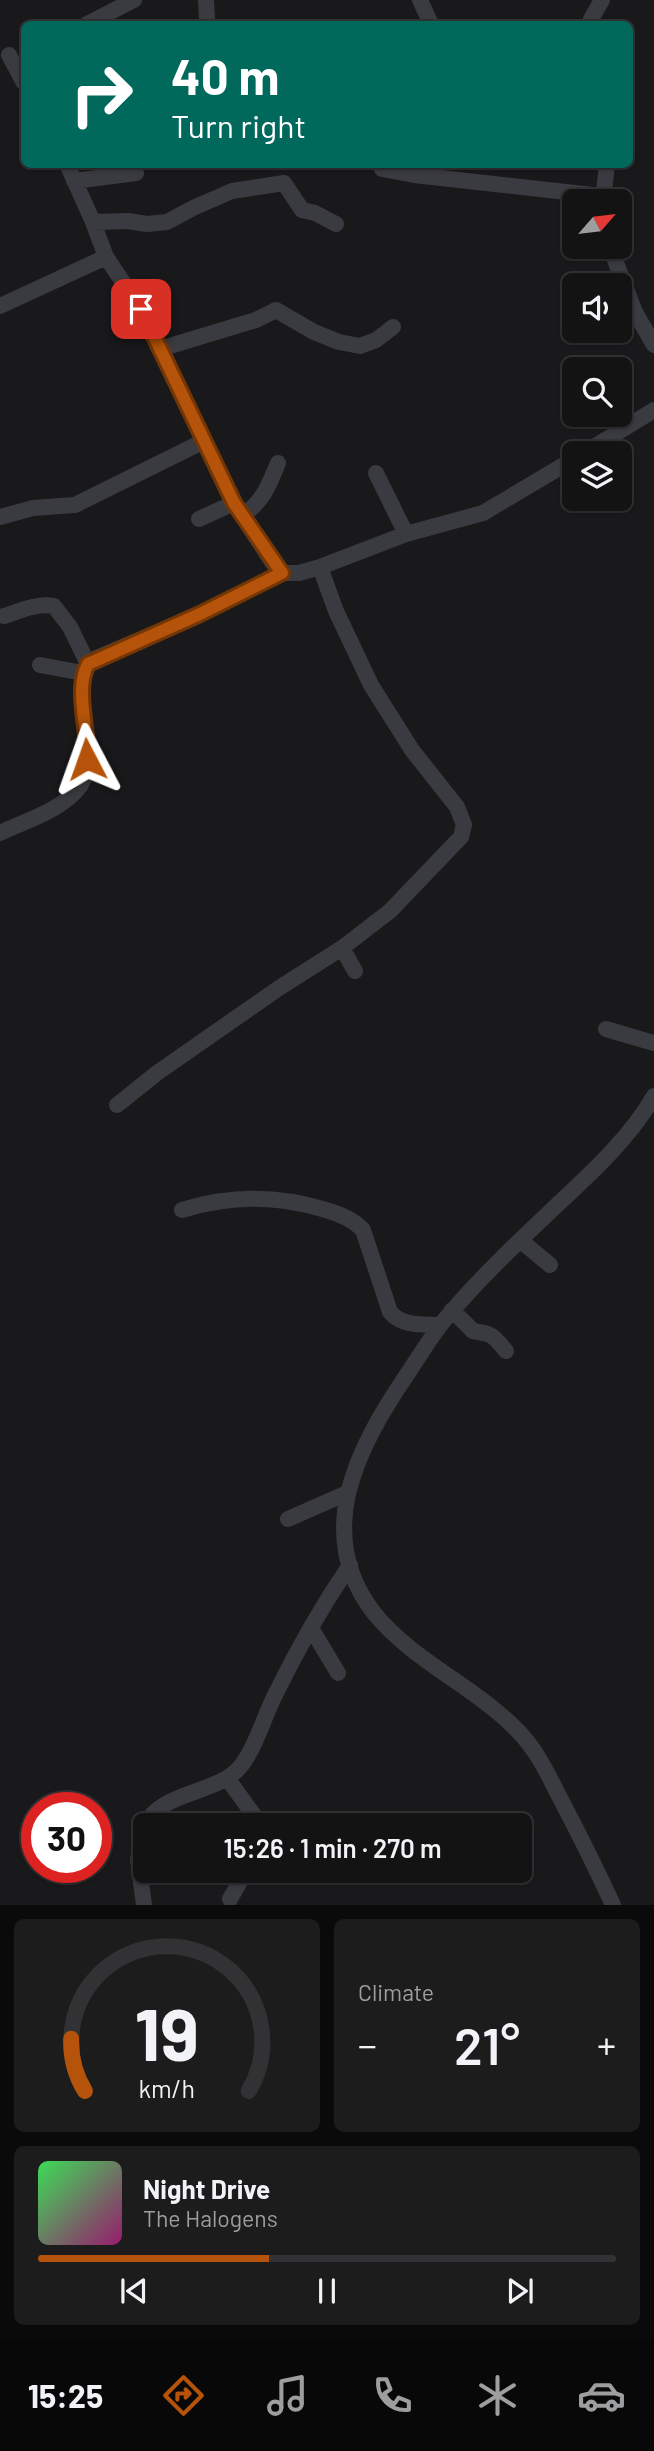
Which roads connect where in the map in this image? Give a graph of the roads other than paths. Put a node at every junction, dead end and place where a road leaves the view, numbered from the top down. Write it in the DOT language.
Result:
graph roads {
  1 [pos="134,0"];
  2 [pos="206,0"];
  3 [pos="420,0"];
  4 [pos="602,0"];
  5 [pos="207,19"];
  6 [pos="93,21"];
  7 [pos="430,21"];
  8 [pos="591,21"];
  9 [pos="11,54"];
  10 [pos="21,76"];
  11 [pos="69,168"];
  12 [pos="607,168"];
  13 [pos="382,169"];
  14 [pos="136,173"];
  15 [pos="74,181"];
  16 [pos="604,189"];
  17 [pos="562,194"];
  18 [pos="93,222"];
  19 [pos="336,224"];
  20 [pos="106,257"];
  21 [pos="615,259"];
  22 [pos="0,306"];
  23 [pos="393,327"];
  24 [pos="654,345"];
  25 [pos="160,349"];
  26 [pos="654,410"];
  27 [pos="204,440"];
  28 [pos="604,441"];
  29 [pos="278,463"];
  30 [pos="562,466"];
  31 [pos="376,473"];
  32 [pos="238,510"];
  33 [pos="0,517"];
  34 [pos="199,519"];
  35 [pos="406,534"];
  36 [pos="320,567"];
  37 [pos="282,573"];
  38 [pos="4,616"];
  39 [pos="40,665"];
  40 [pos="85,668"];
  41 [pos="0,833"];
  42 [pos="342,948"];
  43 [pos="355,971"];
  44 [pos="606,1029"];
  45 [pos="654,1043"];
  46 [pos="654,1096"];
  47 [pos="117,1105"];
  48 [pos="182,1210"];
  49 [pos="520,1240"];
  50 [pos="550,1265"];
  51 [pos="452,1310"];
  52 [pos="440,1325"];
  53 [pos="506,1351"];
  54 [pos="348,1493"];
  55 [pos="288,1519"];
  56 [pos="350,1564"];
  57 [pos="311,1628"];
  58 [pos="338,1673"];
  59 [pos="227,1778"];
  60 [pos="155,1813"];
  61 [pos="252,1813"];
  62 [pos="141,1883"];
  63 [pos="239,1883"];
  64 [pos="230,1899"];
  65 [pos="144,1905"];
  66 [pos="613,1905"];
  1 -- 6 [label="street"];
  2 -- 5 [label="street"];
  3 -- 7 [label="street"];
  4 -- 8 [label="street"];
  9 -- 10 [label="street"];
  11 -- 15 [label="street"];
  12 -- 16 [label="street"];
  13 -- 17 [label="street"];
  14 -- 15 [label="street"];
  15 -- 18 [label="street"];
  18 -- 19 [label="street"];
  18 -- 20 [label="street"];
  20 -- 22 [label="street"];
  20 -- 25 [label="street"];
  21 -- 24 [label="street"];
  23 -- 25 [label="street"];
  25 -- 27 [label="street"];
  26 -- 28 [label="street"];
  27 -- 32 [label="street"];
  27 -- 33 [label="street"];
  29 -- 32 [label="street"];
  30 -- 35 [label="street"];
  31 -- 35 [label="street"];
  32 -- 34 [label="street"];
  32 -- 37 [label="street"];
  35 -- 36 [label="street"];
  36 -- 37 [label="street"];
  36 -- 42 [label="street"];
  37 -- 40 [label="street"];
  38 -- 40 [label="street"];
  39 -- 40 [label="street"];
  40 -- 41 [label="street"];
  42 -- 43 [label="street"];
  42 -- 47 [label="street"];
  44 -- 45 [label="street"];
  46 -- 49 [label="street"];
  48 -- 52 [label="street"];
  49 -- 50 [label="street"];
  49 -- 51 [label="street"];
  51 -- 52 [label="street"];
  51 -- 53 [label="street"];
  52 -- 54 [label="street"];
  54 -- 55 [label="street"];
  54 -- 56 [label="street"];
  56 -- 57 [label="street"];
  56 -- 66 [label="street"];
  57 -- 58 [label="street"];
  57 -- 59 [label="street"];
  59 -- 60 [label="street"];
  59 -- 61 [label="street"];
  62 -- 65 [label="street"];
  63 -- 64 [label="street"];
}
